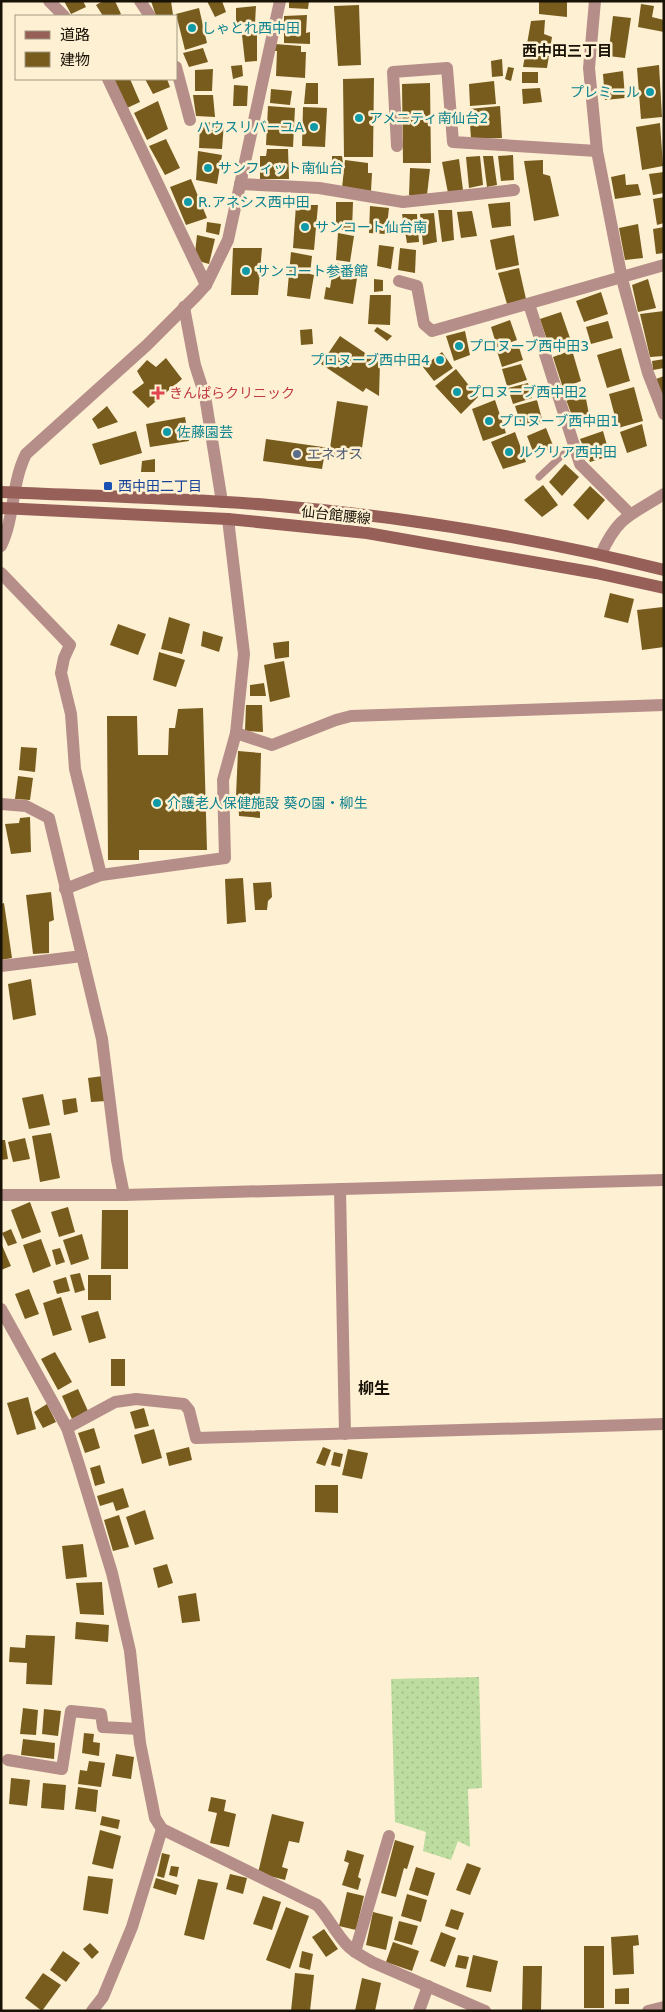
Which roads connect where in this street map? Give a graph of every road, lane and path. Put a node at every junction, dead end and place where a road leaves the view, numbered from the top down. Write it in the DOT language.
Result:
graph roads {
  1 [pos="49,1"];
  2 [pos="140,1"];
  3 [pos="280,1"];
  4 [pos="595,1"];
  5 [pos="63,15"];
  6 [pos="149,15"];
  7 [pos="178,75"];
  8 [pos="108,80"];
  9 [pos="190,120"];
  10 [pos="397,146"];
  11 [pos="597,151"];
  12 [pos="240,184"];
  13 [pos="514,190"];
  14 [pos="664,265"];
  15 [pos="622,279"];
  16 [pos="399,280"];
  17 [pos="206,285"];
  18 [pos="529,304"];
  19 [pos="184,307"];
  20 [pos="664,414"];
  21 [pos="575,443"];
  22 [pos="539,477"];
  23 [pos="8,492"];
  24 [pos="664,494"];
  25 [pos="222,502"];
  26 [pos="7,508"];
  27 [pos="630,514"];
  28 [pos="228,519"];
  29 [pos="1,546"];
  30 [pos="601,554"];
  31 [pos="664,570"];
  32 [pos="1,573"];
  33 [pos="664,588"];
  34 [pos="664,705"];
  35 [pos="236,733"];
  36 [pos="1,804"];
  37 [pos="101,874"];
  38 [pos="66,889"];
  39 [pos="82,956"];
  40 [pos="1,966"];
  41 [pos="664,1180"];
  42 [pos="340,1188"];
  43 [pos="124,1194"];
  44 [pos="1,1195"];
  45 [pos="1,1309"];
  46 [pos="664,1424"];
  47 [pos="67,1428"];
  48 [pos="345,1434"];
  49 [pos="138,1730"];
  50 [pos="8,1760"];
  51 [pos="162,1829"];
  52 [pos="389,1836"];
  53 [pos="354,1952"];
  54 [pos="428,1986"];
  55 [pos="664,2007"];
  56 [pos="92,2011"];
  57 [pos="418,2011"];
  58 [pos="485,2011"];
  59 [pos="648,2011"];
  1 -- 5 [label="street"];
  2 -- 6 [label="street"];
  3 -- 12 [label="street"];
  4 -- 11 [label="street"];
  7 -- 9 [label="street"];
  8 -- 17 [label="street"];
  10 -- 11 [label="street"];
  11 -- 15 [label="street"];
  12 -- 13 [label="street"];
  12 -- 17 [label="street"];
  14 -- 15 [label="street"];
  15 -- 18 [label="street"];
  15 -- 20 [label="street"];
  16 -- 18 [label="street"];
  17 -- 19 [label="street"];
  18 -- 21 [label="street"];
  19 -- 23 [label="street"];
  19 -- 25 [label="street"];
  21 -- 22 [label="lane"];
  21 -- 27 [label="street"];
  23 -- 25 [label="main road, 仙台館腰線"];
  23 -- 26 [label="street"];
  24 -- 27 [label="street"];
  25 -- 30 [label="main road, 仙台館腰線"];
  26 -- 28 [label="main road, 仙台館腰線"];
  26 -- 29 [label="street"];
  27 -- 30 [label="street"];
  28 -- 33 [label="main road, 仙台館腰線"];
  28 -- 35 [label="street"];
  30 -- 31 [label="main road, 仙台館腰線"];
  32 -- 37 [label="street"];
  34 -- 35 [label="street"];
  35 -- 37 [label="street"];
  36 -- 38 [label="street"];
  37 -- 38 [label="street"];
  38 -- 39 [label="street"];
  39 -- 40 [label="street"];
  39 -- 43 [label="street"];
  41 -- 42 [label="street"];
  42 -- 43 [label="street"];
  42 -- 48 [label="street"];
  43 -- 44 [label="street"];
  45 -- 47 [label="street"];
  46 -- 48 [label="street"];
  47 -- 48 [label="street"];
  47 -- 49 [label="street"];
  49 -- 50 [label="street"];
  49 -- 51 [label="street"];
  51 -- 53 [label="street"];
  51 -- 56 [label="street"];
  52 -- 53 [label="street"];
  53 -- 54 [label="street"];
  54 -- 57 [label="street"];
  54 -- 58 [label="street"];
  55 -- 59 [label="street"];
}
